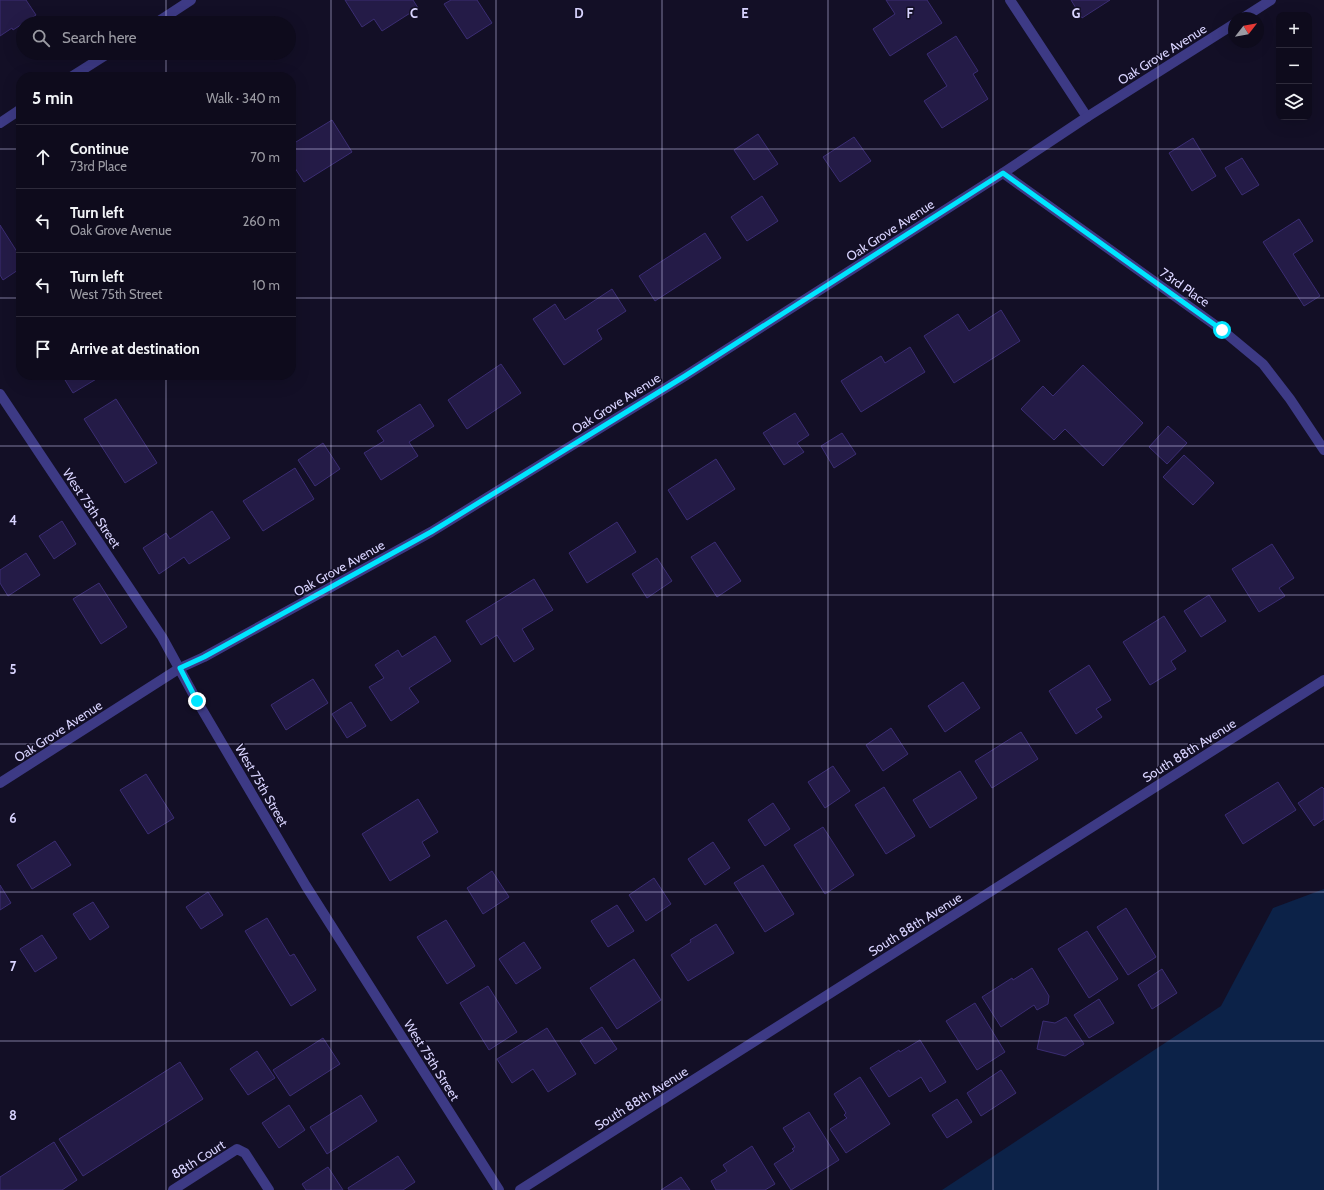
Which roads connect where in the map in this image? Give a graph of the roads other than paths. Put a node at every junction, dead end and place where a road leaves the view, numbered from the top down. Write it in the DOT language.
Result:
graph roads {
  1 [pos="191,0"];
  2 [pos="1010,0"];
  3 [pos="1271,0"];
  4 [pos="1252,12"];
  5 [pos="167,16"];
  6 [pos="1228,28"];
  7 [pos="98,60"];
  8 [pos="79,72"];
  9 [pos="16,112"];
  10 [pos="1087,117"];
  11 [pos="0,123"];
  12 [pos="1003,173"];
  13 [pos="0,394"];
  14 [pos="1324,450"];
  15 [pos="180,668"];
  16 [pos="1324,680"];
  17 [pos="0,783"];
  18 [pos="173,1190"];
  19 [pos="269,1190"];
  20 [pos="499,1190"];
  21 [pos="520,1190"];
  1 -- 5 [label="street"];
  2 -- 10 [label="street"];
  3 -- 4 [label="street"];
  6 -- 10 [label="street, Oak Grove Avenue"];
  7 -- 8 [label="street"];
  9 -- 11 [label="street"];
  10 -- 12 [label="street, Oak Grove Avenue"];
  12 -- 14 [label="street, 73rd Place"];
  12 -- 15 [label="street, Oak Grove Avenue"];
  13 -- 15 [label="street, West 75th Street"];
  15 -- 17 [label="street, Oak Grove Avenue"];
  15 -- 20 [label="street, West 75th Street"];
  16 -- 21 [label="street, South 88th Avenue"];
  18 -- 19 [label="street, 88th Court"];
}
